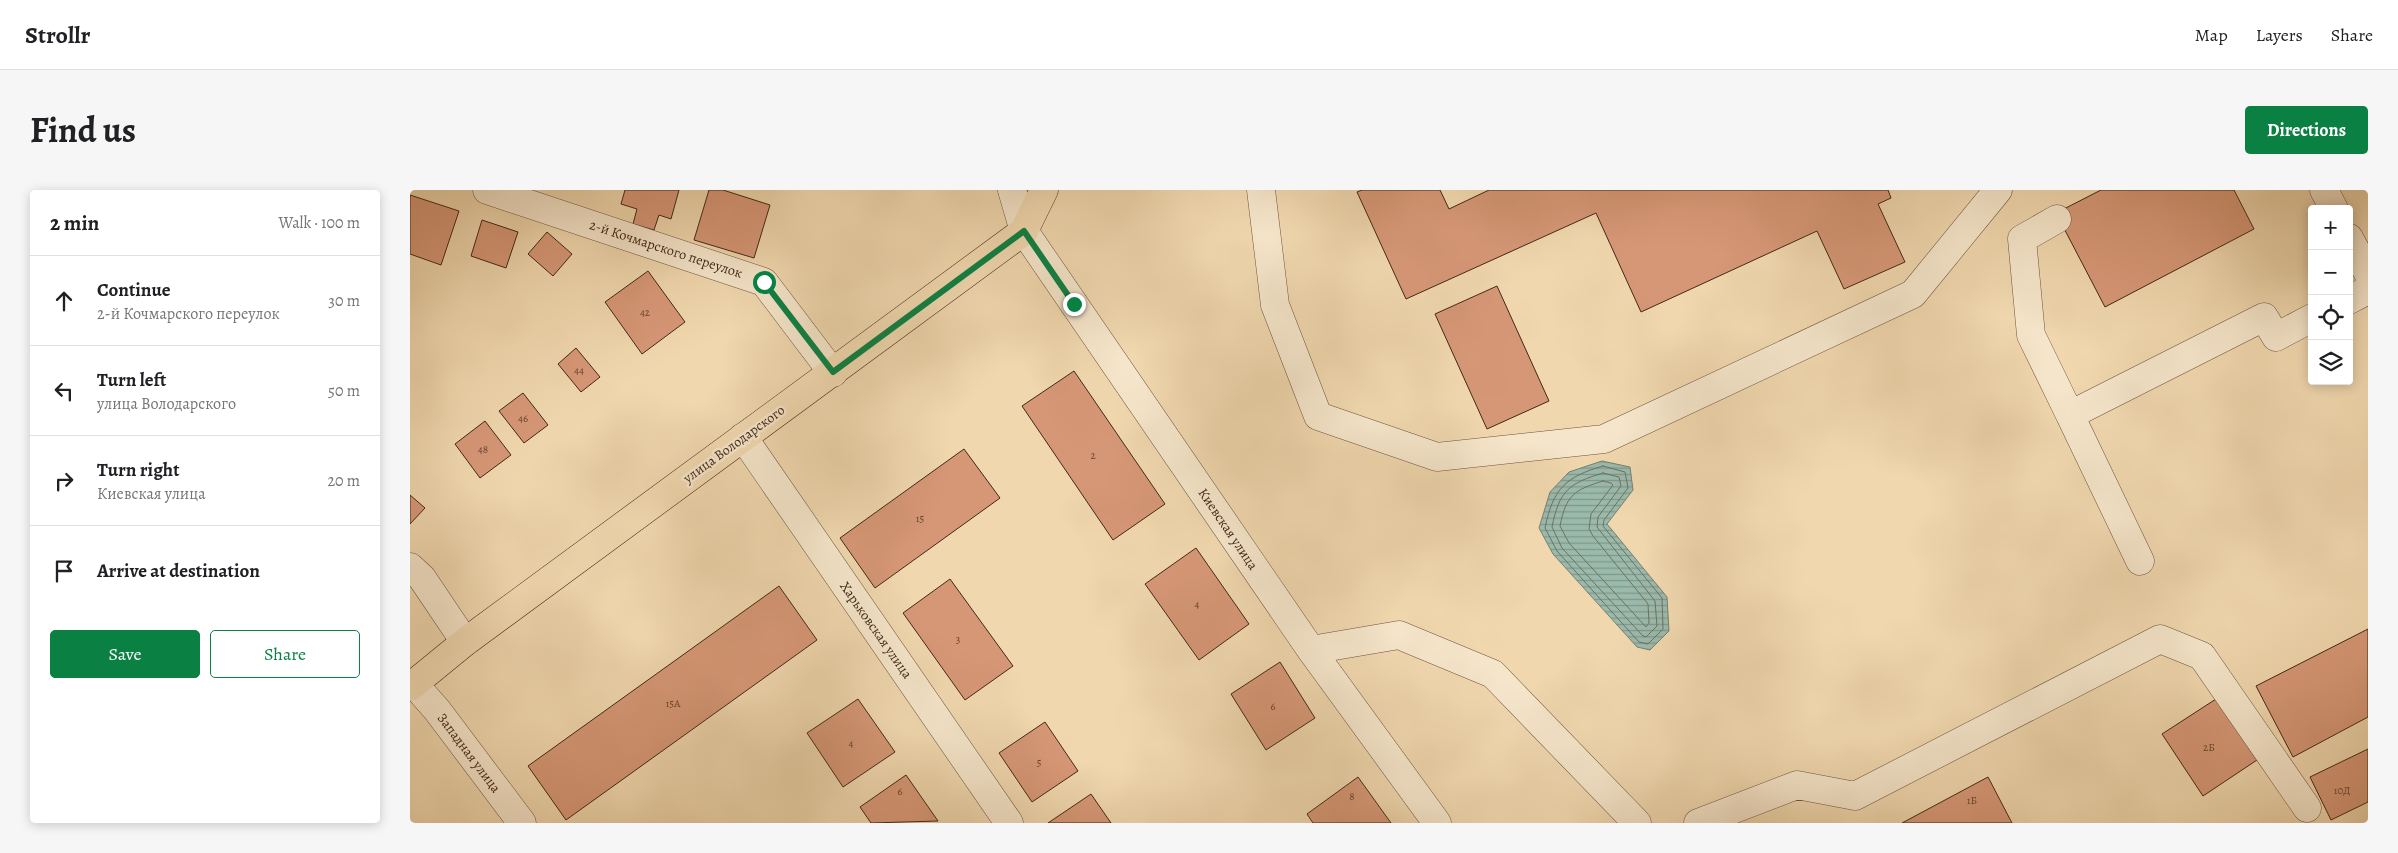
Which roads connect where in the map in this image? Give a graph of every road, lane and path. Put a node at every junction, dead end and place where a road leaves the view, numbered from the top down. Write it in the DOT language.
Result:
graph roads {
  1 [pos="487,190"];
  2 [pos="1012,190"];
  3 [pos="1044,190"];
  4 [pos="1261,190"];
  5 [pos="1998,190"];
  6 [pos="2324,190"];
  7 [pos="2332,205"];
  8 [pos="2056,219"];
  9 [pos="1024,231"];
  10 [pos="2353,245"];
  11 [pos="2368,273"];
  12 [pos="2368,290"];
  13 [pos="2353,298"];
  14 [pos="2308,320"];
  15 [pos="833,372"];
  16 [pos="2070,415"];
  17 [pos="743,438"];
  18 [pos="2140,561"];
  19 [pos="410,567"];
  20 [pos="465,642"];
  21 [pos="1311,650"];
  22 [pos="412,686"];
  23 [pos="2307,808"];
  24 [pos="522,823"];
  25 [pos="1009,823"];
  26 [pos="1436,823"];
  27 [pos="1637,823"];
  28 [pos="1698,823"];
  1 -- 15 [label="street, 2-й Кочмарского переулок"];
  2 -- 9 [label="street, Киевская улица"];
  3 -- 9 [label="main road, улица Володарского"];
  4 -- 5 [label="street"];
  6 -- 7 [label="street"];
  8 -- 16 [label="street"];
  9 -- 15 [label="main road, улица Володарского"];
  9 -- 21 [label="street, Киевская улица"];
  10 -- 11 [label="street"];
  12 -- 13 [label="street"];
  14 -- 16 [label="street"];
  15 -- 17 [label="main road, улица Володарского"];
  16 -- 18 [label="street"];
  17 -- 20 [label="main road, улица Володарского"];
  17 -- 25 [label="street, Харьковская улица"];
  19 -- 20 [label="street"];
  20 -- 22 [label="main road, улица Володарского"];
  21 -- 26 [label="street, Киевская улица"];
  21 -- 27 [label="street"];
  22 -- 24 [label="street, Западная улица"];
  23 -- 28 [label="street"];
}
